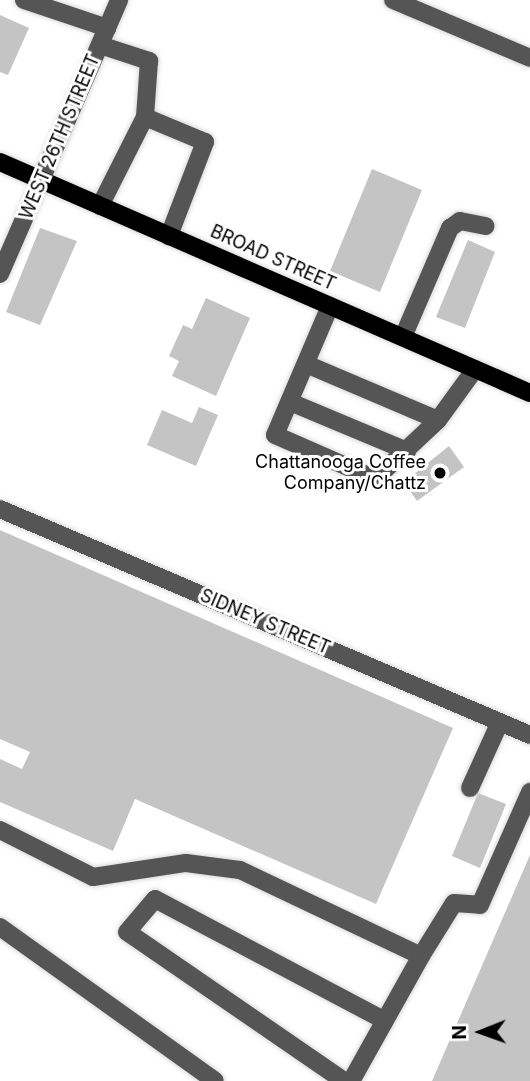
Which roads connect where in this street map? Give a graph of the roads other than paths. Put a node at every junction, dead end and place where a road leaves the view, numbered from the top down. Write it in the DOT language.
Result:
graph roads {
  1 [pos="24,0"];
  2 [pos="119,0"];
  3 [pos="393,0"];
  4 [pos="104,36"];
  5 [pos="530,58"];
  6 [pos="145,117"];
  7 [pos="0,162"];
  8 [pos="41,180"];
  9 [pos="100,206"];
  10 [pos="486,226"];
  11 [pos="169,236"];
  12 [pos="0,274"];
  13 [pos="330,306"];
  14 [pos="403,337"];
  15 [pos="306,364"];
  16 [pos="475,369"];
  17 [pos="530,393"];
  18 [pos="290,402"];
  19 [pos="438,420"];
  20 [pos="407,451"];
  21 [pos="0,509"];
  22 [pos="500,722"];
  23 [pos="530,735"];
  24 [pos="470,788"];
  25 [pos="530,792"];
  26 [pos="0,830"];
  27 [pos="0,927"];
  28 [pos="421,956"];
  29 [pos="385,1021"];
  30 [pos="215,1081"];
  31 [pos="344,1081"];
  32 [pos="351,1081"];
  1 -- 4 [label="street"];
  2 -- 4 [label="street, WEST 26TH STREET"];
  3 -- 5 [label="street"];
  4 -- 6 [label="street"];
  4 -- 8 [label="street, WEST 26TH STREET"];
  6 -- 9 [label="street"];
  6 -- 11 [label="street"];
  7 -- 8 [label="main road, BROAD STREET"];
  8 -- 9 [label="main road, BROAD STREET"];
  8 -- 12 [label="street, WEST 26TH STREET"];
  9 -- 11 [label="main road, BROAD STREET"];
  10 -- 14 [label="street"];
  11 -- 13 [label="main road, BROAD STREET"];
  13 -- 14 [label="main road, BROAD STREET"];
  13 -- 15 [label="street"];
  14 -- 16 [label="main road, BROAD STREET"];
  15 -- 18 [label="street"];
  15 -- 19 [label="street"];
  16 -- 17 [label="main road, BROAD STREET"];
  16 -- 19 [label="street"];
  18 -- 20 [label="street"];
  18 -- 20 [label="street"];
  19 -- 20 [label="street"];
  21 -- 22 [label="street, SIDNEY STREET"];
  22 -- 23 [label="street, SIDNEY STREET"];
  22 -- 24 [label="street"];
  25 -- 28 [label="street"];
  26 -- 28 [label="street"];
  27 -- 30 [label="street"];
  28 -- 29 [label="street"];
  29 -- 31 [label="street"];
  29 -- 32 [label="street"];
}
